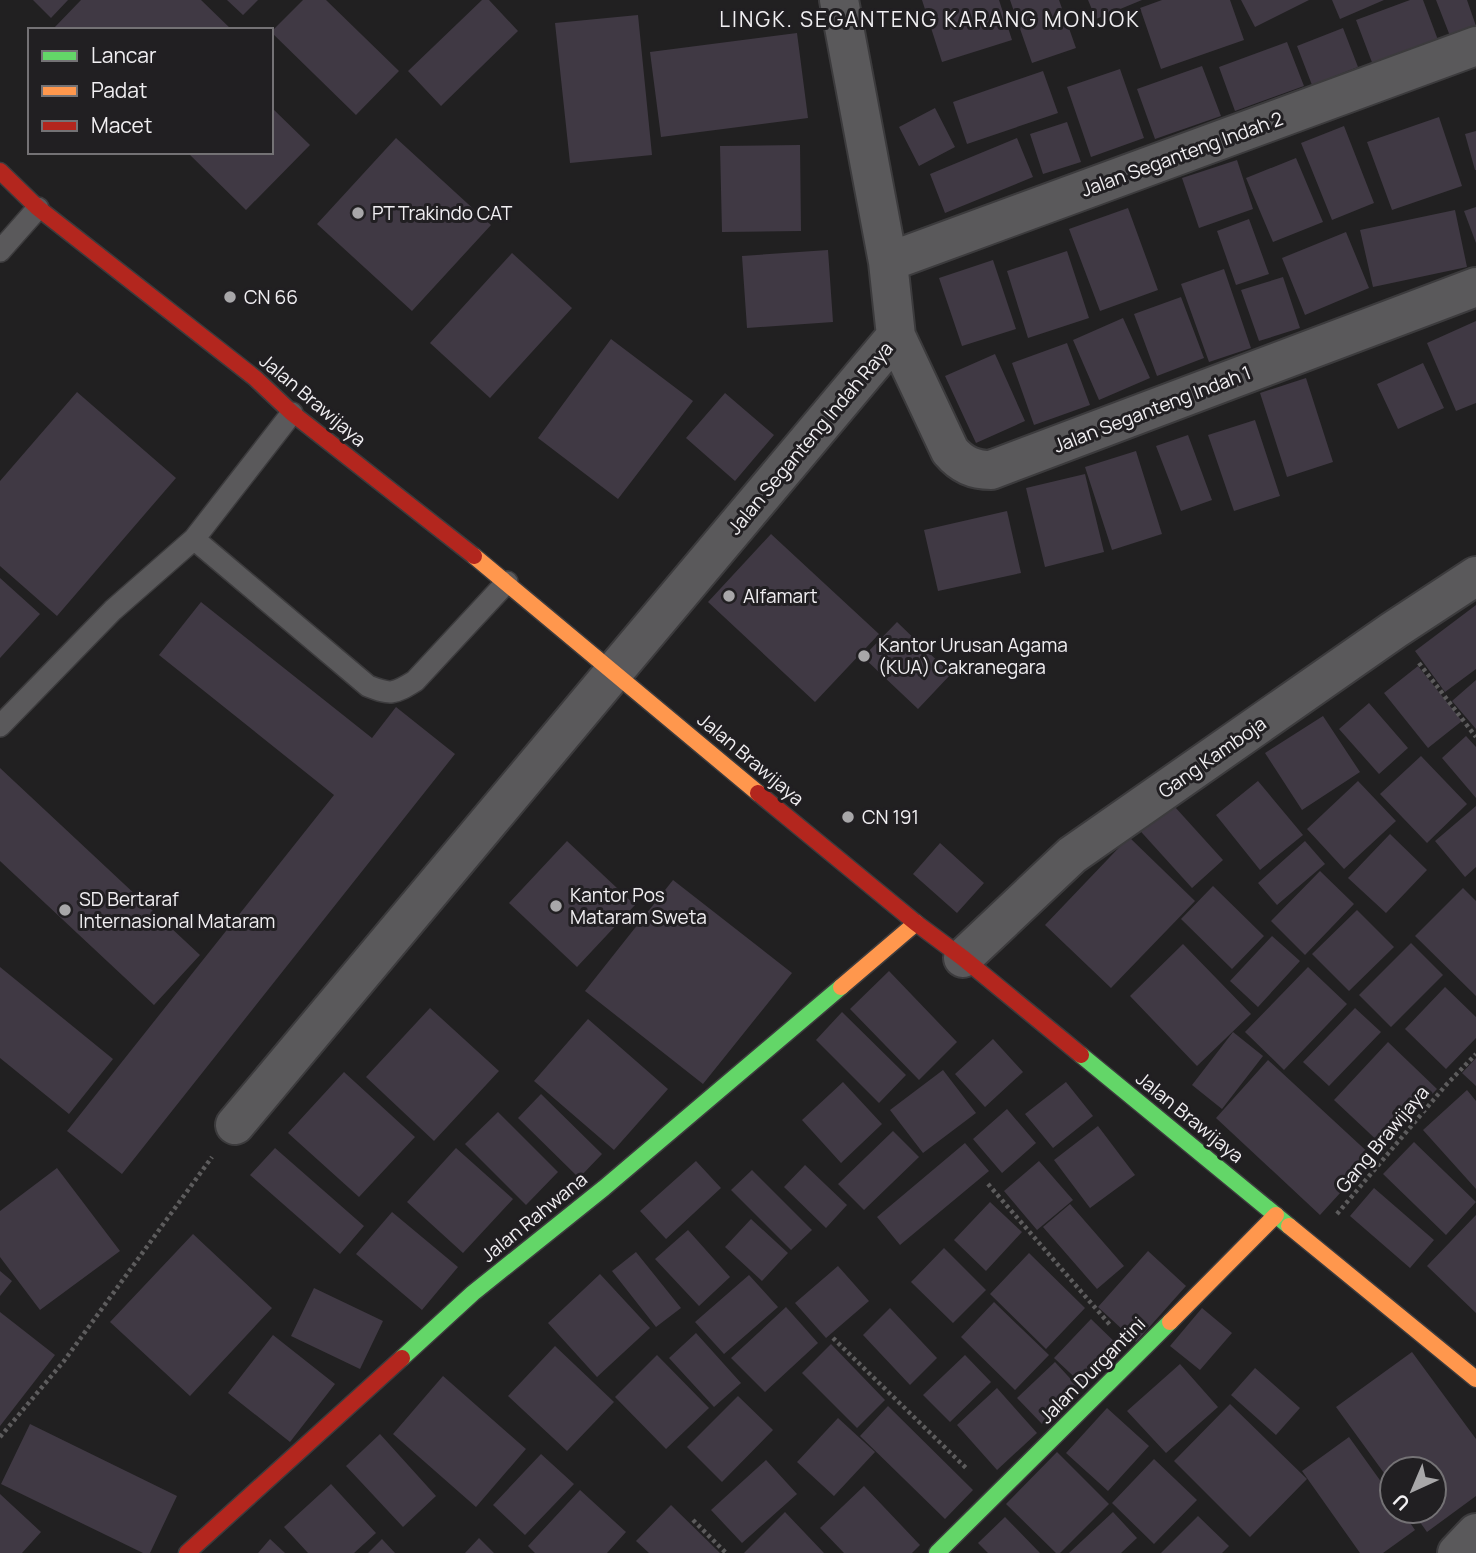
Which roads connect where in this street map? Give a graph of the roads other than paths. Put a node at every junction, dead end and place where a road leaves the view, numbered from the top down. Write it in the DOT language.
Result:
graph roads {
  1 [pos="839,0"];
  2 [pos="1476,46"];
  3 [pos="0,171"];
  4 [pos="38,208"];
  5 [pos="0,251"];
  6 [pos="888,262"];
  7 [pos="1476,286"];
  8 [pos="896,336"];
  9 [pos="292,413"];
  10 [pos="194,539"];
  11 [pos="1476,576"];
  12 [pos="507,582"];
  13 [pos="613,673"];
  14 [pos="0,726"];
  15 [pos="916,923"];
  16 [pos="963,958"];
  17 [pos="235,1125"];
  18 [pos="1276,1215"];
  19 [pos="1476,1379"];
  20 [pos="1476,1533"];
  21 [pos="187,1553"];
  22 [pos="937,1553"];
  23 [pos="1457,1553"];
  1 -- 6 [label="street, Jalan Seganteng Indah Raya"];
  2 -- 6 [label="street, Jalan Seganteng Indah 2"];
  3 -- 4 [label="main road, Jalan Brawijaya"];
  4 -- 5 [label="lane"];
  4 -- 9 [label="main road, Jalan Brawijaya"];
  6 -- 8 [label="street, Jalan Seganteng Indah Raya"];
  7 -- 8 [label="street, Jalan Seganteng Indah 1"];
  8 -- 13 [label="street, Jalan Seganteng Indah Raya"];
  9 -- 10 [label="lane"];
  9 -- 12 [label="main road, Jalan Brawijaya"];
  10 -- 12 [label="lane"];
  10 -- 14 [label="lane"];
  11 -- 16 [label="street, Gang Kamboja"];
  12 -- 13 [label="main road, Jalan Brawijaya"];
  13 -- 15 [label="main road, Jalan Brawijaya"];
  13 -- 17 [label="street, Jalan Seganteng Indah Raya"];
  15 -- 16 [label="main road, Jalan Brawijaya"];
  15 -- 21 [label="main road, Jalan Rahwana"];
  16 -- 18 [label="main road, Jalan Brawijaya"];
  18 -- 19 [label="main road, Jalan Brawijaya"];
  18 -- 22 [label="main road, Jalan Durgantini"];
  20 -- 23 [label="street"];
}
